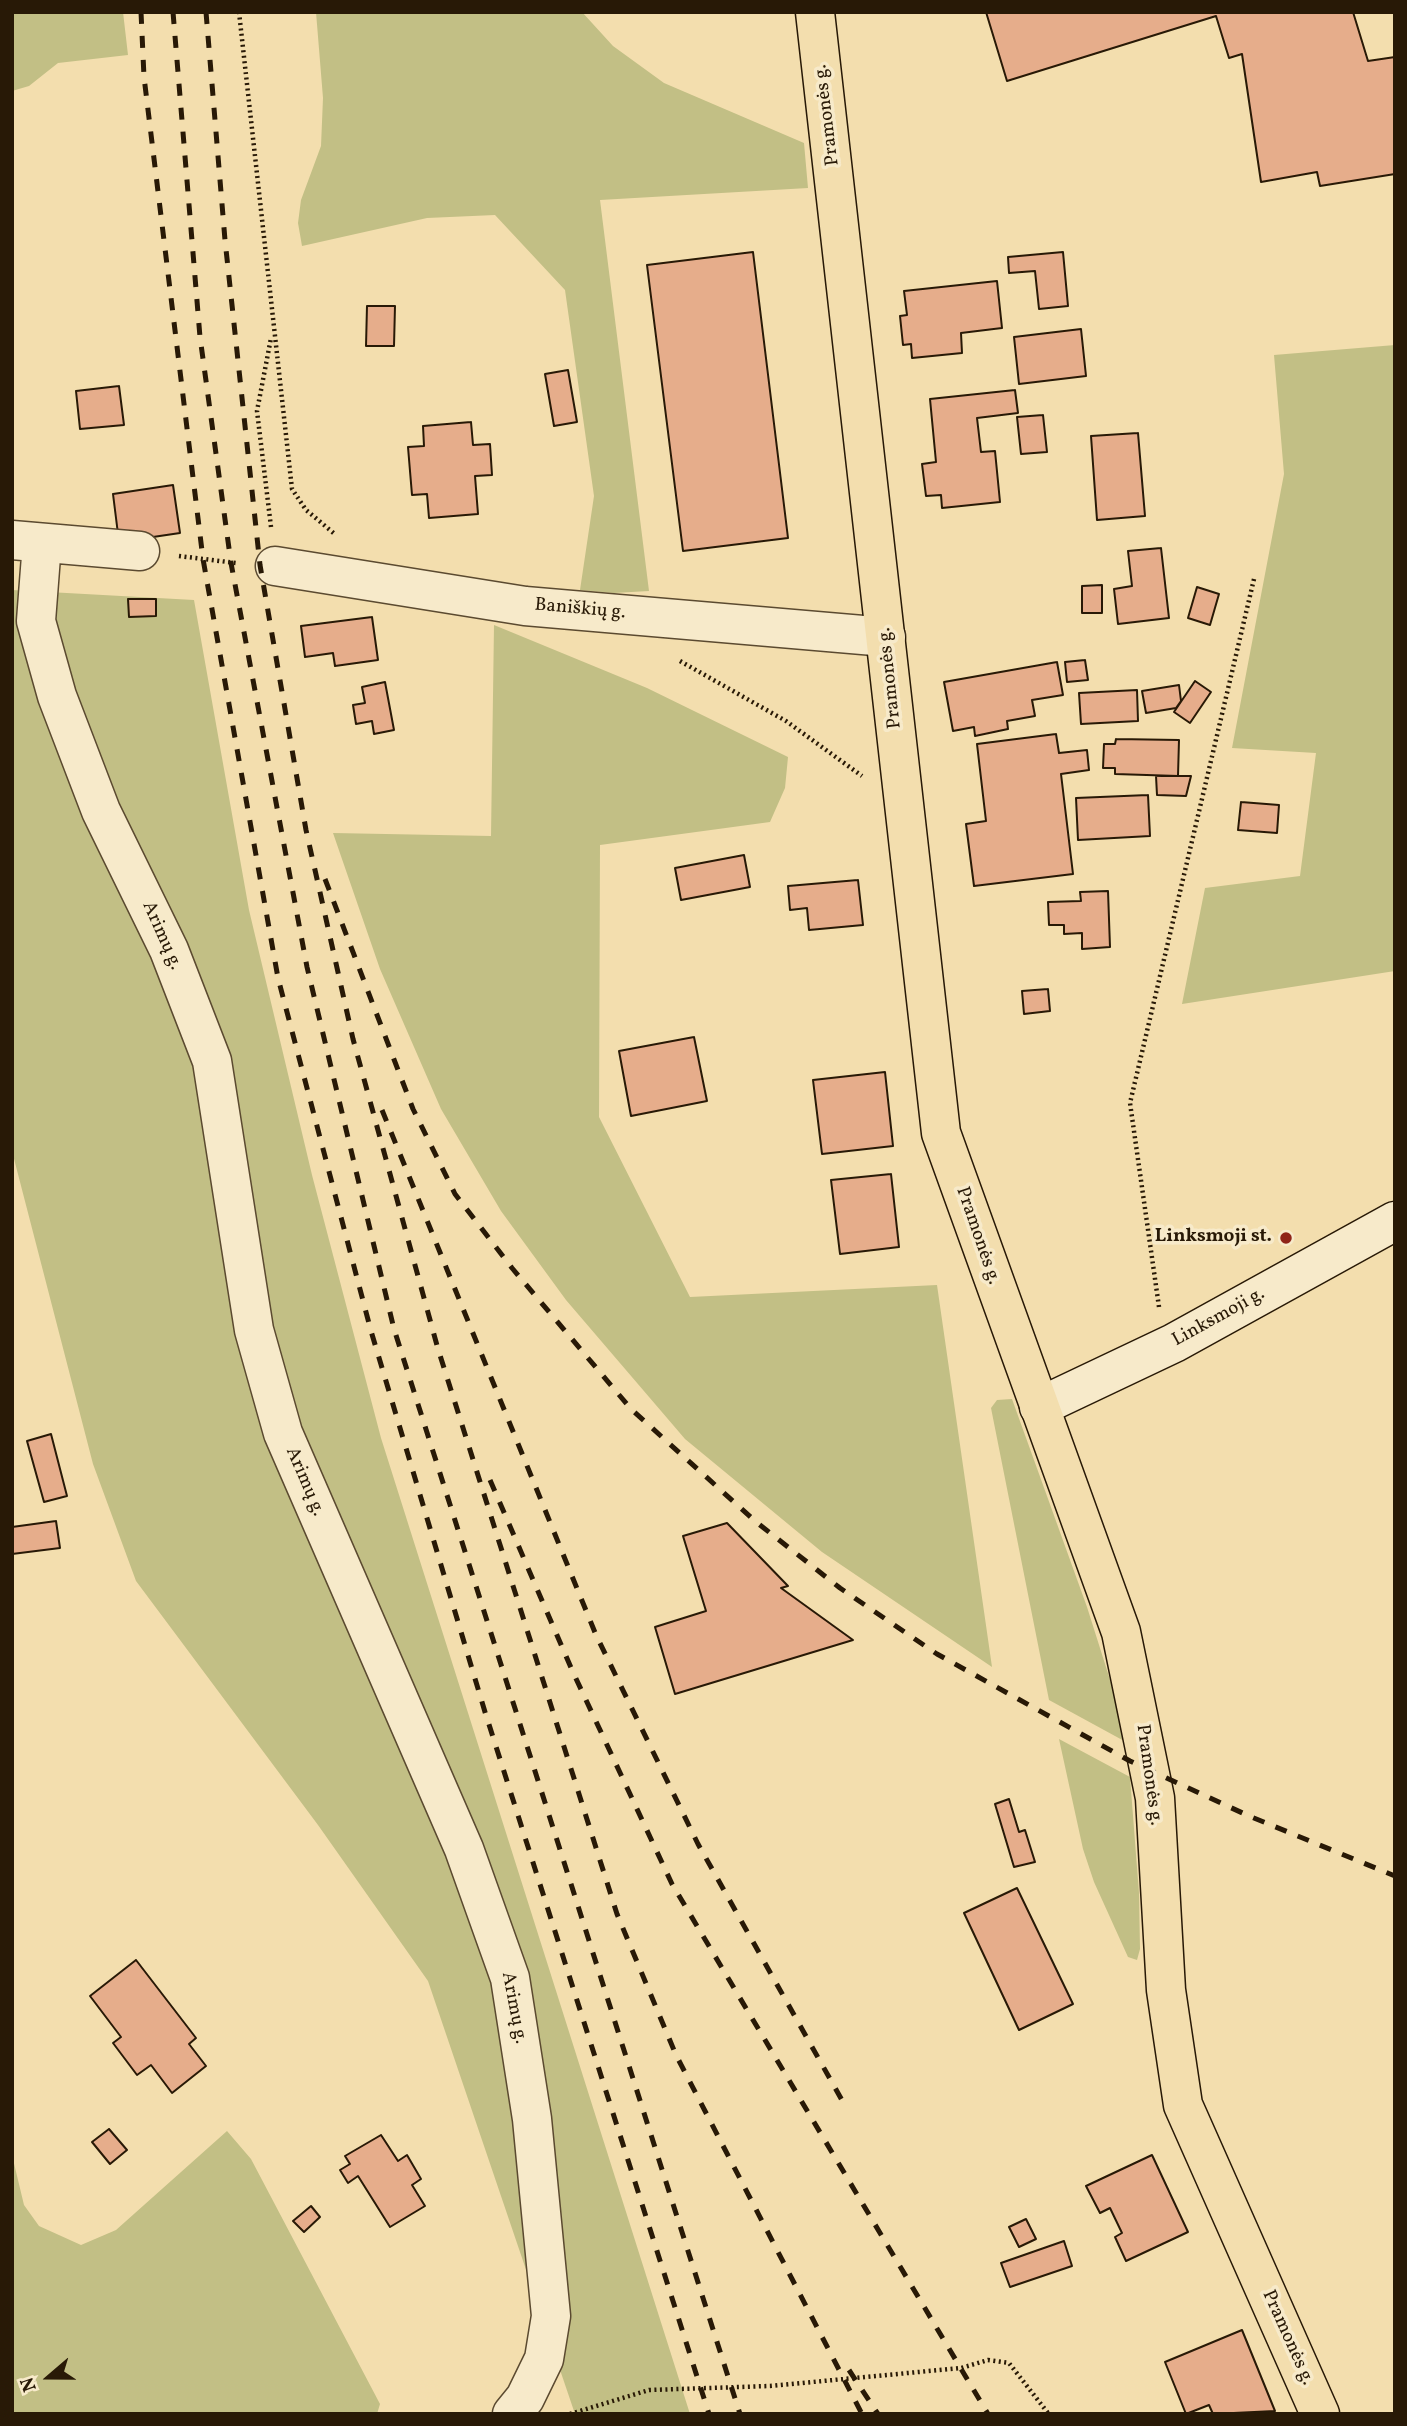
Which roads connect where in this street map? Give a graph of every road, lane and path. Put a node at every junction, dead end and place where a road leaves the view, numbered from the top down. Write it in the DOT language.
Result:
graph roads {
  1 [pos="239,12"];
  2 [pos="815,12"];
  3 [pos="272,333"];
  4 [pos="27,542"];
  5 [pos="344,543"];
  6 [pos="140,551"];
  7 [pos="275,566"];
  8 [pos="1254,579"];
  9 [pos="886,637"];
  10 [pos="676,659"];
  11 [pos="905,808"];
  12 [pos="1395,1221"];
  13 [pos="1174,1343"];
  14 [pos="1039,1407"];
  15 [pos="1048,2413"];
  16 [pos="512,2414"];
  17 [pos="570,2414"];
  18 [pos="1320,2414"];
  1 -- 3 [label="path"];
  2 -- 9 [label="main road, Pramonės g."];
  3 -- 5 [label="path"];
  3 -- 7 [label="path"];
  4 -- 6 [label="street"];
  4 -- 16 [label="street, Arimų g."];
  6 -- 7 [label="path"];
  7 -- 9 [label="street, Baniškių g."];
  8 -- 13 [label="path"];
  9 -- 11 [label="main road, Pramonės g."];
  10 -- 11 [label="path"];
  11 -- 14 [label="main road, Pramonės g."];
  12 -- 13 [label="street, Linksmoji g."];
  13 -- 14 [label="street, Linksmoji g."];
  14 -- 18 [label="main road, Pramonės g."];
  15 -- 17 [label="path"];
}
